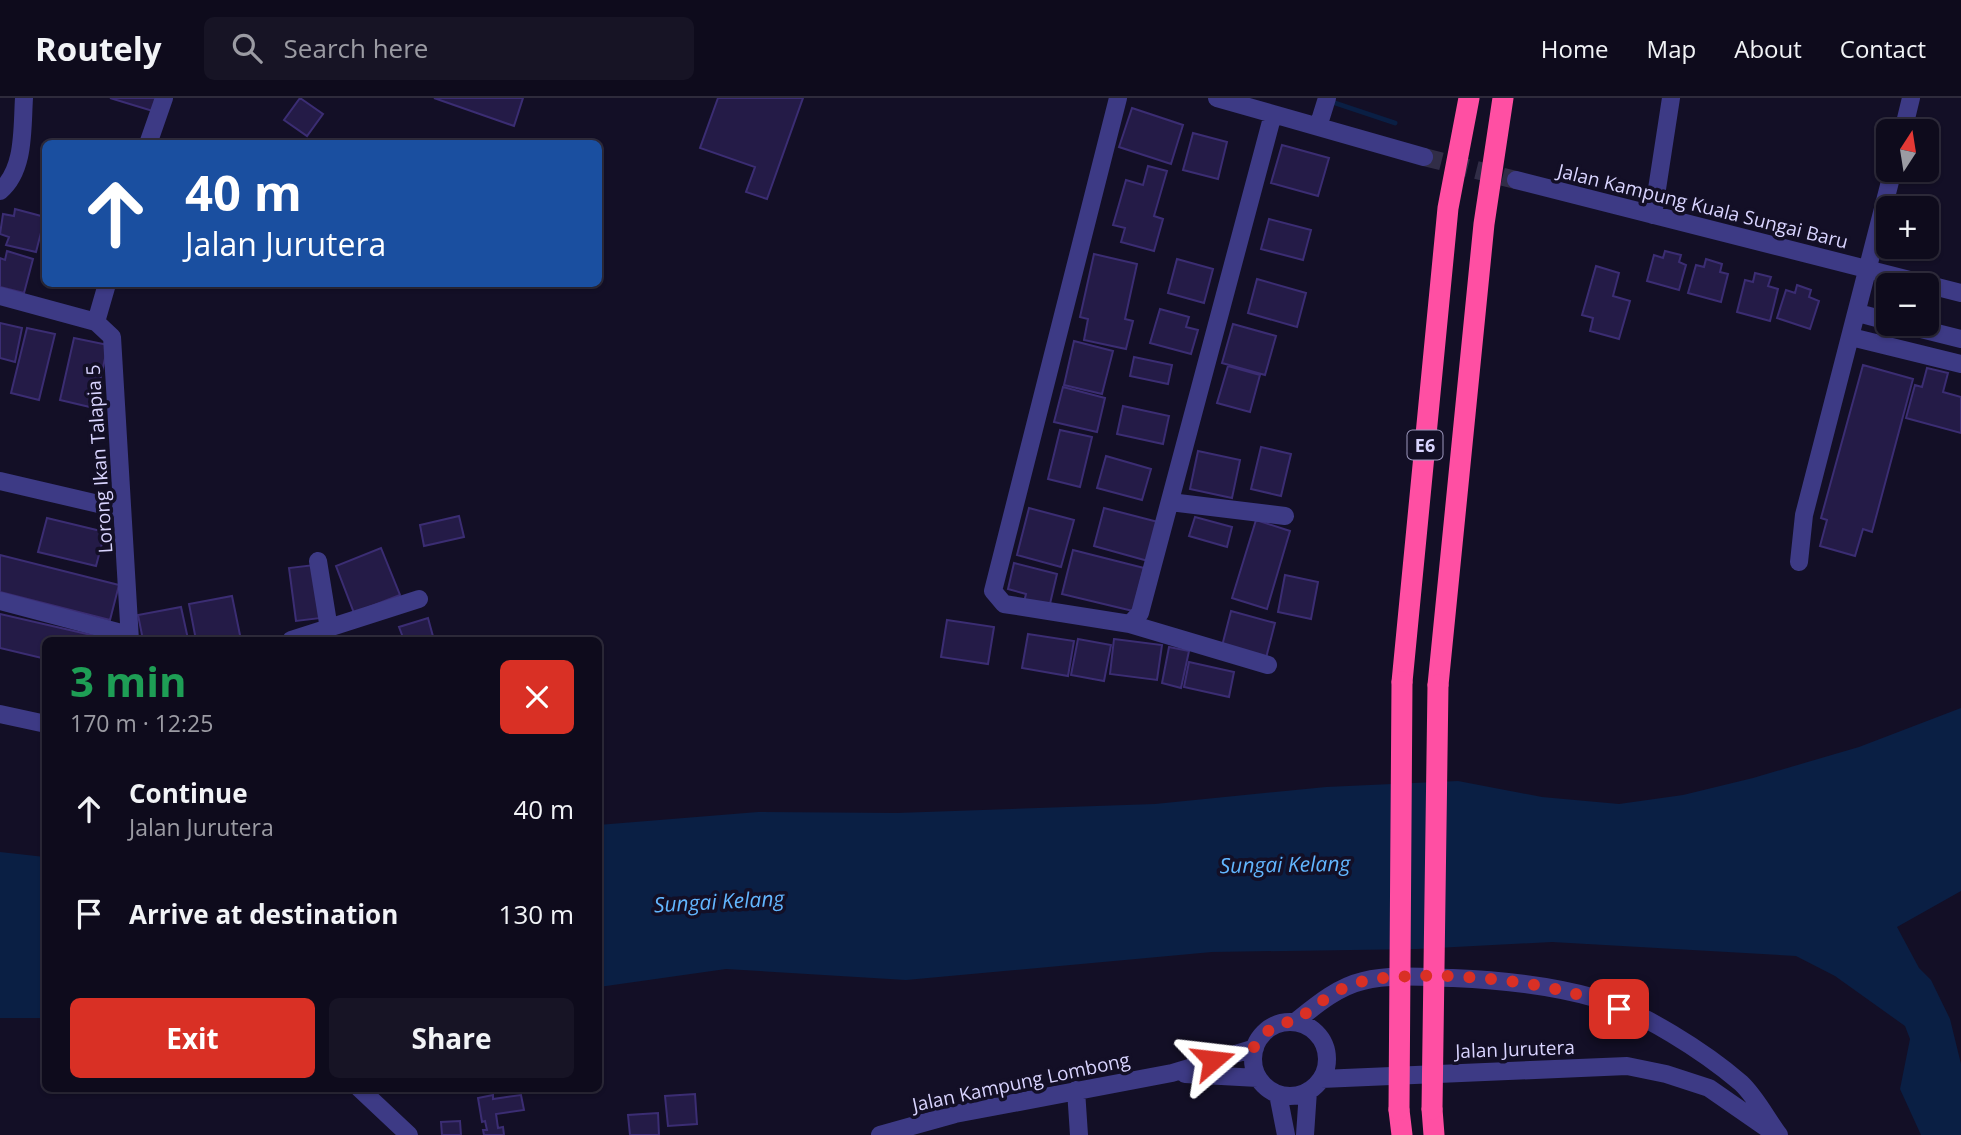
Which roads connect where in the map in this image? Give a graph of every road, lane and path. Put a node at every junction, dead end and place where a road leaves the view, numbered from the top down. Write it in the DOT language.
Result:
graph roads {
  1 [pos="24,98"];
  2 [pos="164,98"];
  3 [pos="1118,98"];
  4 [pos="1217,98"];
  5 [pos="1469,98"];
  6 [pos="1503,98"];
  7 [pos="1671,98"];
  8 [pos="1911,98"];
  9 [pos="1326,103"];
  10 [pos="1273,114"];
  11 [pos="1906,119"];
  12 [pos="1318,127"];
  13 [pos="149,140"];
  14 [pos="1424,157"];
  15 [pos="1516,180"];
  16 [pos="1890,182"];
  17 [pos="0,191"];
  18 [pos="1653,215"];
  19 [pos="1868,269"];
  20 [pos="106,287"];
  21 [pos="1961,293"];
  22 [pos="0,296"];
  23 [pos="1858,313"];
  24 [pos="1876,318"];
  25 [pos="96,322"];
  26 [pos="1939,334"];
  27 [pos="1851,337"];
  28 [pos="1961,339"];
  29 [pos="1961,364"];
  30 [pos="0,481"];
  31 [pos="1170,502"];
  32 [pos="120,509"];
  33 [pos="1285,516"];
  34 [pos="318,561"];
  35 [pos="1799,562"];
  36 [pos="419,599"];
  37 [pos="0,601"];
  38 [pos="1130,624"];
  39 [pos="329,629"];
  40 [pos="126,637"];
  41 [pos="129,637"];
  42 [pos="301,637"];
  43 [pos="1268,665"];
  44 [pos="0,714"];
  45 [pos="42,723"];
  46 [pos="1295,1022"];
  47 [pos="1255,1048"];
  48 [pos="1171,1073"];
  49 [pos="1258,1078"];
  50 [pos="1315,1085"];
  51 [pos="1076,1090"];
  52 [pos="363,1092"];
  53 [pos="1279,1094"];
  54 [pos="409,1135"];
  55 [pos="880,1135"];
  56 [pos="1079,1135"];
  57 [pos="1286,1135"];
  58 [pos="1305,1135"];
  59 [pos="1402,1135"];
  60 [pos="1434,1135"];
  61 [pos="1777,1135"];
  1 -- 17 [label="street"];
  2 -- 13 [label="street"];
  3 -- 38 [label="street"];
  4 -- 10 [label="street"];
  5 -- 59 [label="highway, E6, bridge"];
  6 -- 60 [label="highway, E6, bridge"];
  7 -- 18 [label="street"];
  8 -- 11 [label="street"];
  9 -- 12 [label="street"];
  10 -- 12 [label="street"];
  10 -- 31 [label="street"];
  12 -- 14 [label="street"];
  15 -- 18 [label="street, Jalan Kampung Kuala Sungai Baru"];
  16 -- 19 [label="street"];
  18 -- 19 [label="street, Jalan Kampung Kuala Sungai Baru"];
  19 -- 21 [label="street, Jalan Kampung Kuala Sungai Baru"];
  19 -- 23 [label="street"];
  20 -- 25 [label="street"];
  22 -- 25 [label="street"];
  23 -- 24 [label="street"];
  23 -- 27 [label="street"];
  25 -- 32 [label="street, Lorong Ikan Talapia 5"];
  26 -- 28 [label="street"];
  27 -- 29 [label="street"];
  27 -- 35 [label="street"];
  30 -- 32 [label="street"];
  31 -- 33 [label="street"];
  31 -- 38 [label="street"];
  32 -- 41 [label="street, Lorong Ikan Talapia 5"];
  34 -- 39 [label="street"];
  36 -- 39 [label="street"];
  37 -- 40 [label="street"];
  38 -- 43 [label="street"];
  39 -- 42 [label="street"];
  44 -- 45 [label="street"];
  46 -- 47 [label="street"];
  46 -- 50 [label="street"];
  46 -- 61 [label="street, Jalan Jurutera"];
  47 -- 48 [label="street"];
  47 -- 49 [label="street"];
  48 -- 49 [label="street"];
  48 -- 51 [label="street, Jalan Kampung Lombong"];
  49 -- 53 [label="street"];
  50 -- 53 [label="street"];
  50 -- 58 [label="street"];
  50 -- 61 [label="street, Jalan Jurutera"];
  51 -- 55 [label="street, Jalan Kampung Lombong"];
  51 -- 56 [label="street"];
  52 -- 54 [label="street"];
  53 -- 57 [label="street"];
}
